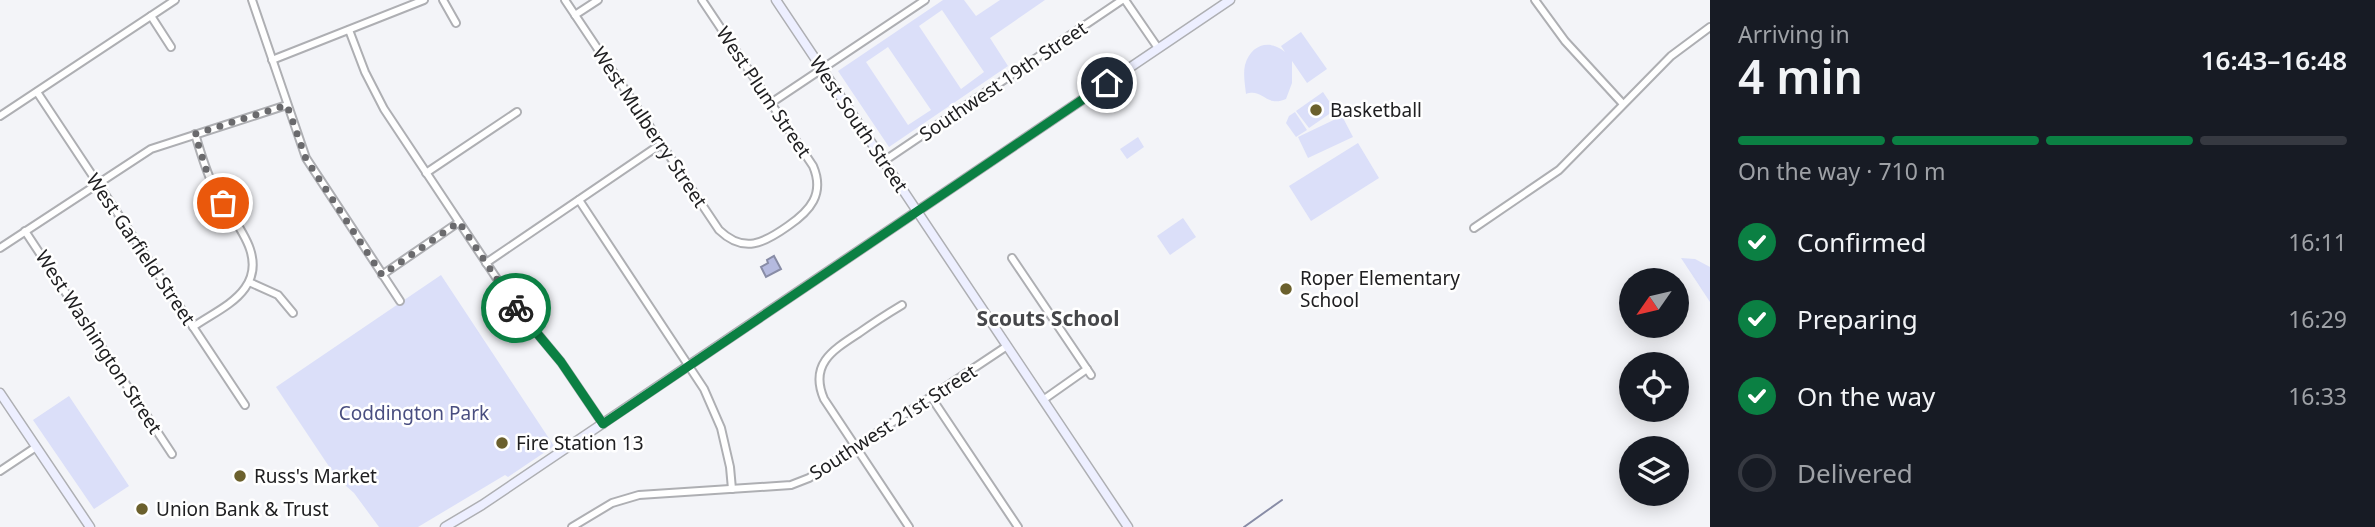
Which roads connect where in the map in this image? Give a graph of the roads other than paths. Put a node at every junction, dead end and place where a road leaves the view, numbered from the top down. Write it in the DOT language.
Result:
graph roads {
  1 [pos="175,0"];
  2 [pos="252,0"];
  3 [pos="424,0"];
  4 [pos="443,0"];
  5 [pos="565,0"];
  6 [pos="598,0"];
  7 [pos="702,0"];
  8 [pos="776,0"];
  9 [pos="925,0"];
  10 [pos="1124,0"];
  11 [pos="1230,0"];
  12 [pos="1535,0"];
  13 [pos="575,15"];
  14 [pos="150,16"];
  15 [pos="456,23"];
  16 [pos="1710,27"];
  17 [pos="349,30"];
  18 [pos="171,47"];
  19 [pos="1158,48"];
  20 [pos="272,60"];
  21 [pos="822,69"];
  22 [pos="37,92"];
  23 [pos="771,103"];
  24 [pos="1623,104"];
  25 [pos="287,105"];
  26 [pos="517,112"];
  27 [pos="0,116"];
  28 [pos="195,134"];
  29 [pos="662,144"];
  30 [pos="884,161"];
  31 [pos="426,173"];
  32 [pos="97,183"];
  33 [pos="579,200"];
  34 [pos="917,211"];
  35 [pos="459,222"];
  36 [pos="1474,229"];
  37 [pos="26,231"];
  38 [pos="745,244"];
  39 [pos="0,248"];
  40 [pos="1012,258"];
  41 [pos="486,263"];
  42 [pos="382,275"];
  43 [pos="249,282"];
  44 [pos="400,301"];
  45 [pos="901,305"];
  46 [pos="293,313"];
  47 [pos="193,327"];
  48 [pos="1007,346"];
  49 [pos="688,366"];
  50 [pos="0,393"];
  51 [pos="931,397"];
  52 [pos="1043,400"];
  53 [pos="245,405"];
  54 [pos="603,424"];
  55 [pos="36,447"];
  56 [pos="856,447"];
  57 [pos="172,454"];
  58 [pos="0,471"];
  59 [pos="732,489"];
  60 [pos="89,526"];
  61 [pos="905,526"];
  62 [pos="445,527"];
  63 [pos="572,527"];
  64 [pos="1018,527"];
  65 [pos="1128,527"];
  1 -- 14 [label="street"];
  2 -- 20 [label="street"];
  3 -- 17 [label="street"];
  4 -- 15 [label="street"];
  5 -- 13 [label="street, West Mulberry Street"];
  6 -- 13 [label="street"];
  7 -- 23 [label="street, West Plum Street"];
  8 -- 21 [label="main road, West South Street"];
  9 -- 21 [label="street"];
  10 -- 19 [label="street"];
  10 -- 30 [label="street, Southwest 19th Street"];
  11 -- 19 [label="main road"];
  12 -- 24 [label="street"];
  13 -- 29 [label="street, West Mulberry Street"];
  14 -- 18 [label="street"];
  14 -- 22 [label="street"];
  16 -- 24 [label="street"];
  17 -- 20 [label="street"];
  17 -- 31 [label="street"];
  19 -- 34 [label="main road"];
  20 -- 25 [label="street"];
  21 -- 23 [label="street"];
  21 -- 30 [label="main road, West South Street"];
  22 -- 27 [label="street"];
  22 -- 32 [label="street, West Garfield Street"];
  23 -- 38 [label="street, West Plum Street"];
  24 -- 36 [label="street"];
  25 -- 28 [label="street"];
  25 -- 42 [label="street"];
  26 -- 31 [label="street"];
  28 -- 32 [label="street"];
  28 -- 43 [label="street"];
  29 -- 33 [label="street"];
  29 -- 38 [label="street, West Mulberry Street"];
  30 -- 34 [label="main road, West South Street"];
  31 -- 35 [label="street"];
  32 -- 37 [label="street"];
  32 -- 47 [label="street, West Garfield Street"];
  33 -- 41 [label="street"];
  33 -- 49 [label="street"];
  34 -- 48 [label="main road, West South Street"];
  34 -- 49 [label="main road"];
  35 -- 41 [label="street"];
  35 -- 42 [label="street"];
  37 -- 39 [label="street"];
  37 -- 57 [label="street, West Washington Street"];
  40 -- 52 [label="street"];
  41 -- 54 [label="street"];
  42 -- 44 [label="street"];
  43 -- 46 [label="street"];
  43 -- 47 [label="street"];
  45 -- 56 [label="street"];
  47 -- 53 [label="street, West Garfield Street"];
  48 -- 51 [label="street, Southwest 21st Street"];
  48 -- 52 [label="main road, West South Street"];
  49 -- 54 [label="main road"];
  49 -- 59 [label="street"];
  50 -- 55 [label="main road"];
  51 -- 56 [label="street, Southwest 21st Street"];
  51 -- 64 [label="street"];
  52 -- 65 [label="main road, West South Street"];
  54 -- 62 [label="main road"];
  55 -- 58 [label="street"];
  55 -- 60 [label="main road"];
  56 -- 59 [label="street, Southwest 21st Street"];
  56 -- 61 [label="street"];
  59 -- 63 [label="street, Southwest 21st Street"];
}
